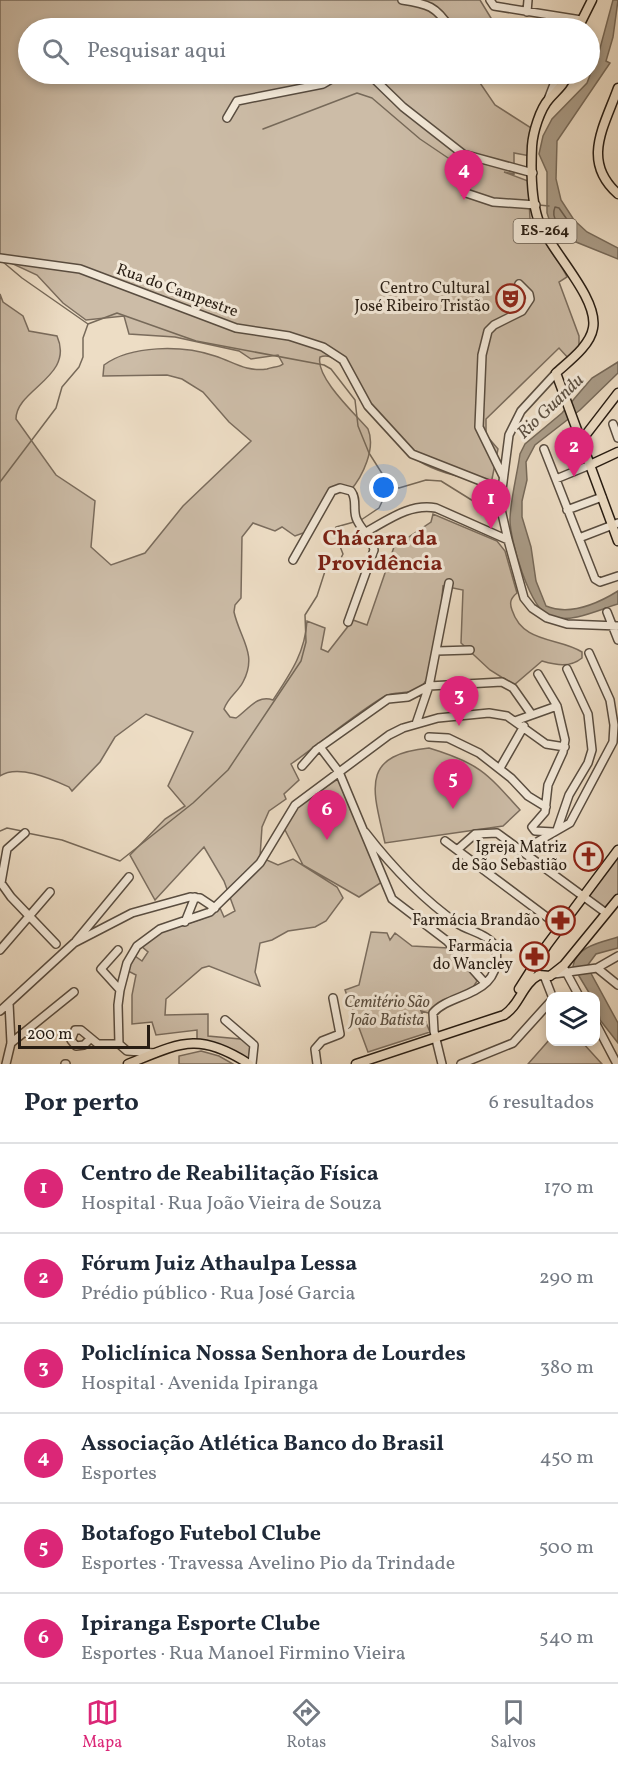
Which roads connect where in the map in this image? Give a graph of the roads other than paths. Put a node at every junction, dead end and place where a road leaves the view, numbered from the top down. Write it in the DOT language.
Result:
graph roads {
  1 [pos="402,0"];
  2 [pos="528,0"];
  3 [pos="592,0"];
  4 [pos="491,2"];
  5 [pos="527,12"];
  6 [pos="442,18"];
  7 [pos="553,18"];
  8 [pos="582,18"];
  9 [pos="323,84"];
  10 [pos="379,84"];
  11 [pos="554,84"];
  12 [pos="564,84"];
  13 [pos="618,88"];
  14 [pos="548,100"];
  15 [pos="227,118"];
  16 [pos="533,173"];
  17 [pos="466,193"];
  18 [pos="618,194"];
  19 [pos="536,205"];
  20 [pos="2,258"];
  21 [pos="519,284"];
  22 [pos="556,373"];
  23 [pos="618,393"];
  24 [pos="613,424"];
  25 [pos="618,438"];
  26 [pos="581,441"];
  27 [pos="544,449"];
  28 [pos="618,452"];
  29 [pos="590,465"];
  30 [pos="503,478"];
  31 [pos="556,479"];
  32 [pos="501,489"];
  33 [pos="602,497"];
  34 [pos="567,510"];
  35 [pos="615,524"];
  36 [pos="366,532"];
  37 [pos="579,538"];
  38 [pos="508,540"];
  39 [pos="618,541"];
  40 [pos="293,560"];
  41 [pos="618,576"];
  42 [pos="449,584"];
  43 [pos="607,612"];
  44 [pos="348,622"];
  45 [pos="615,626"];
  46 [pos="618,640"];
  47 [pos="471,650"];
  48 [pos="437,651"];
  49 [pos="589,653"];
  50 [pos="567,669"];
  51 [pos="538,674"];
  52 [pos="429,686"];
  53 [pos="557,706"];
  54 [pos="532,715"];
  55 [pos="515,721"];
  56 [pos="416,724"];
  57 [pos="524,726"];
  58 [pos="429,737"];
  59 [pos="320,747"];
  60 [pos="565,747"];
  61 [pos="302,765"];
  62 [pos="500,768"];
  63 [pos="339,772"];
  64 [pos="546,807"];
  65 [pos="556,831"];
  66 [pos="365,832"];
  67 [pos="25,833"];
  68 [pos="445,841"];
  69 [pos="458,850"];
  70 [pos="523,850"];
  71 [pos="618,850"];
  72 [pos="129,877"];
  73 [pos="50,892"];
  74 [pos="583,896"];
  75 [pos="195,897"];
  76 [pos="618,899"];
  77 [pos="215,908"];
  78 [pos="606,913"];
  79 [pos="30,916"];
  80 [pos="184,922"];
  81 [pos="560,927"];
  82 [pos="74,943"];
  83 [pos="56,944"];
  84 [pos="0,950"];
  85 [pos="118,950"];
  86 [pos="618,956"];
  87 [pos="537,961"];
  88 [pos="564,968"];
  89 [pos="594,968"];
  90 [pos="542,976"];
  91 [pos="485,982"];
  92 [pos="618,984"];
  93 [pos="120,990"];
  94 [pos="74,992"];
  95 [pos="550,992"];
  96 [pos="577,992"];
  97 [pos="333,998"];
  98 [pos="9,1004"];
  99 [pos="546,1006"];
  100 [pos="0,1011"];
  101 [pos="504,1015"];
  102 [pos="225,1020"];
  103 [pos="600,1030"];
  104 [pos="435,1037"];
  105 [pos="89,1040"];
  106 [pos="10,1043"];
  107 [pos="119,1044"];
  108 [pos="155,1053"];
  109 [pos="6,1064"];
  110 [pos="128,1064"];
  111 [pos="251,1064"];
  112 [pos="317,1064"];
  113 [pos="356,1064"];
  114 [pos="442,1064"];
  115 [pos="461,1064"];
  116 [pos="617,1064"];
  1 -- 6 [label="street"];
  2 -- 5 [label="street"];
  3 -- 8 [label="main road"];
  4 -- 5 [label="street"];
  5 -- 7 [label="street"];
  9 -- 15 [label="street"];
  10 -- 16 [label="street"];
  11 -- 14 [label="street"];
  12 -- 14 [label="main road, ES-264"];
  13 -- 18 [label="main road"];
  14 -- 16 [label="main road, ES-264"];
  16 -- 19 [label="main road, ES-264"];
  17 -- 19 [label="street"];
  19 -- 22 [label="main road, ES-264"];
  20 -- 32 [label="street, Rua do Campestre"];
  21 -- 30 [label="street"];
  22 -- 26 [label="main road"];
  22 -- 30 [label="street"];
  23 -- 26 [label="main road"];
  24 -- 25 [label="street"];
  26 -- 29 [label="main road"];
  27 -- 31 [label="street"];
  28 -- 29 [label="main road"];
  29 -- 31 [label="street"];
  29 -- 33 [label="main road"];
  30 -- 32 [label="street"];
  31 -- 34 [label="street"];
  32 -- 38 [label="street"];
  33 -- 34 [label="street"];
  33 -- 35 [label="main road"];
  34 -- 37 [label="street"];
  35 -- 37 [label="street"];
  35 -- 39 [label="main road"];
  36 -- 38 [label="street"];
  36 -- 40 [label="street"];
  36 -- 44 [label="street"];
  37 -- 41 [label="street"];
  38 -- 45 [label="street"];
  42 -- 48 [label="street"];
  43 -- 45 [label="street"];
  45 -- 46 [label="street"];
  47 -- 48 [label="street"];
  48 -- 52 [label="street"];
  49 -- 65 [label="street"];
  50 -- 65 [label="street"];
  51 -- 53 [label="street"];
  52 -- 54 [label="street"];
  52 -- 56 [label="street"];
  52 -- 59 [label="street"];
  53 -- 54 [label="street"];
  53 -- 60 [label="street"];
  54 -- 55 [label="street"];
  55 -- 56 [label="street"];
  55 -- 57 [label="street"];
  56 -- 63 [label="street"];
  57 -- 60 [label="street"];
  57 -- 62 [label="street"];
  58 -- 62 [label="street"];
  59 -- 61 [label="street"];
  59 -- 63 [label="street"];
  60 -- 64 [label="street"];
  62 -- 64 [label="street"];
  63 -- 66 [label="street"];
  63 -- 77 [label="street"];
  64 -- 65 [label="street"];
  65 -- 70 [label="street"];
  66 -- 91 [label="street"];
  66 -- 91 [label="street"];
  67 -- 79 [label="street"];
  68 -- 69 [label="street"];
  69 -- 70 [label="street"];
  69 -- 81 [label="street"];
  70 -- 74 [label="street"];
  71 -- 74 [label="main road"];
  72 -- 82 [label="street"];
  73 -- 79 [label="street"];
  74 -- 78 [label="street"];
  74 -- 81 [label="main road"];
  75 -- 77 [label="street"];
  75 -- 80 [label="street"];
  75 -- 82 [label="street"];
  76 -- 78 [label="main road"];
  77 -- 80 [label="street"];
  78 -- 88 [label="main road"];
  79 -- 83 [label="street"];
  79 -- 84 [label="street"];
  80 -- 93 [label="street"];
  81 -- 87 [label="main road"];
  82 -- 98 [label="street"];
  85 -- 93 [label="street"];
  86 -- 89 [label="street"];
  87 -- 90 [label="main road"];
  87 -- 101 [label="main road"];
  88 -- 89 [label="street"];
  88 -- 90 [label="main road"];
  88 -- 96 [label="street"];
  89 -- 92 [label="street"];
  90 -- 95 [label="street"];
  90 -- 101 [label="main road"];
  91 -- 104 [label="street"];
  93 -- 107 [label="street"];
  94 -- 106 [label="street"];
  97 -- 112 [label="street"];
  98 -- 100 [label="street"];
  98 -- 106 [label="street"];
  99 -- 115 [label="street"];
  101 -- 104 [label="main road"];
  102 -- 111 [label="street"];
  103 -- 116 [label="street"];
  104 -- 113 [label="main road"];
  104 -- 114 [label="street"];
  105 -- 107 [label="street"];
  106 -- 109 [label="street"];
  107 -- 108 [label="street"];
  108 -- 110 [label="main road"];
  108 -- 111 [label="main road"];
}
